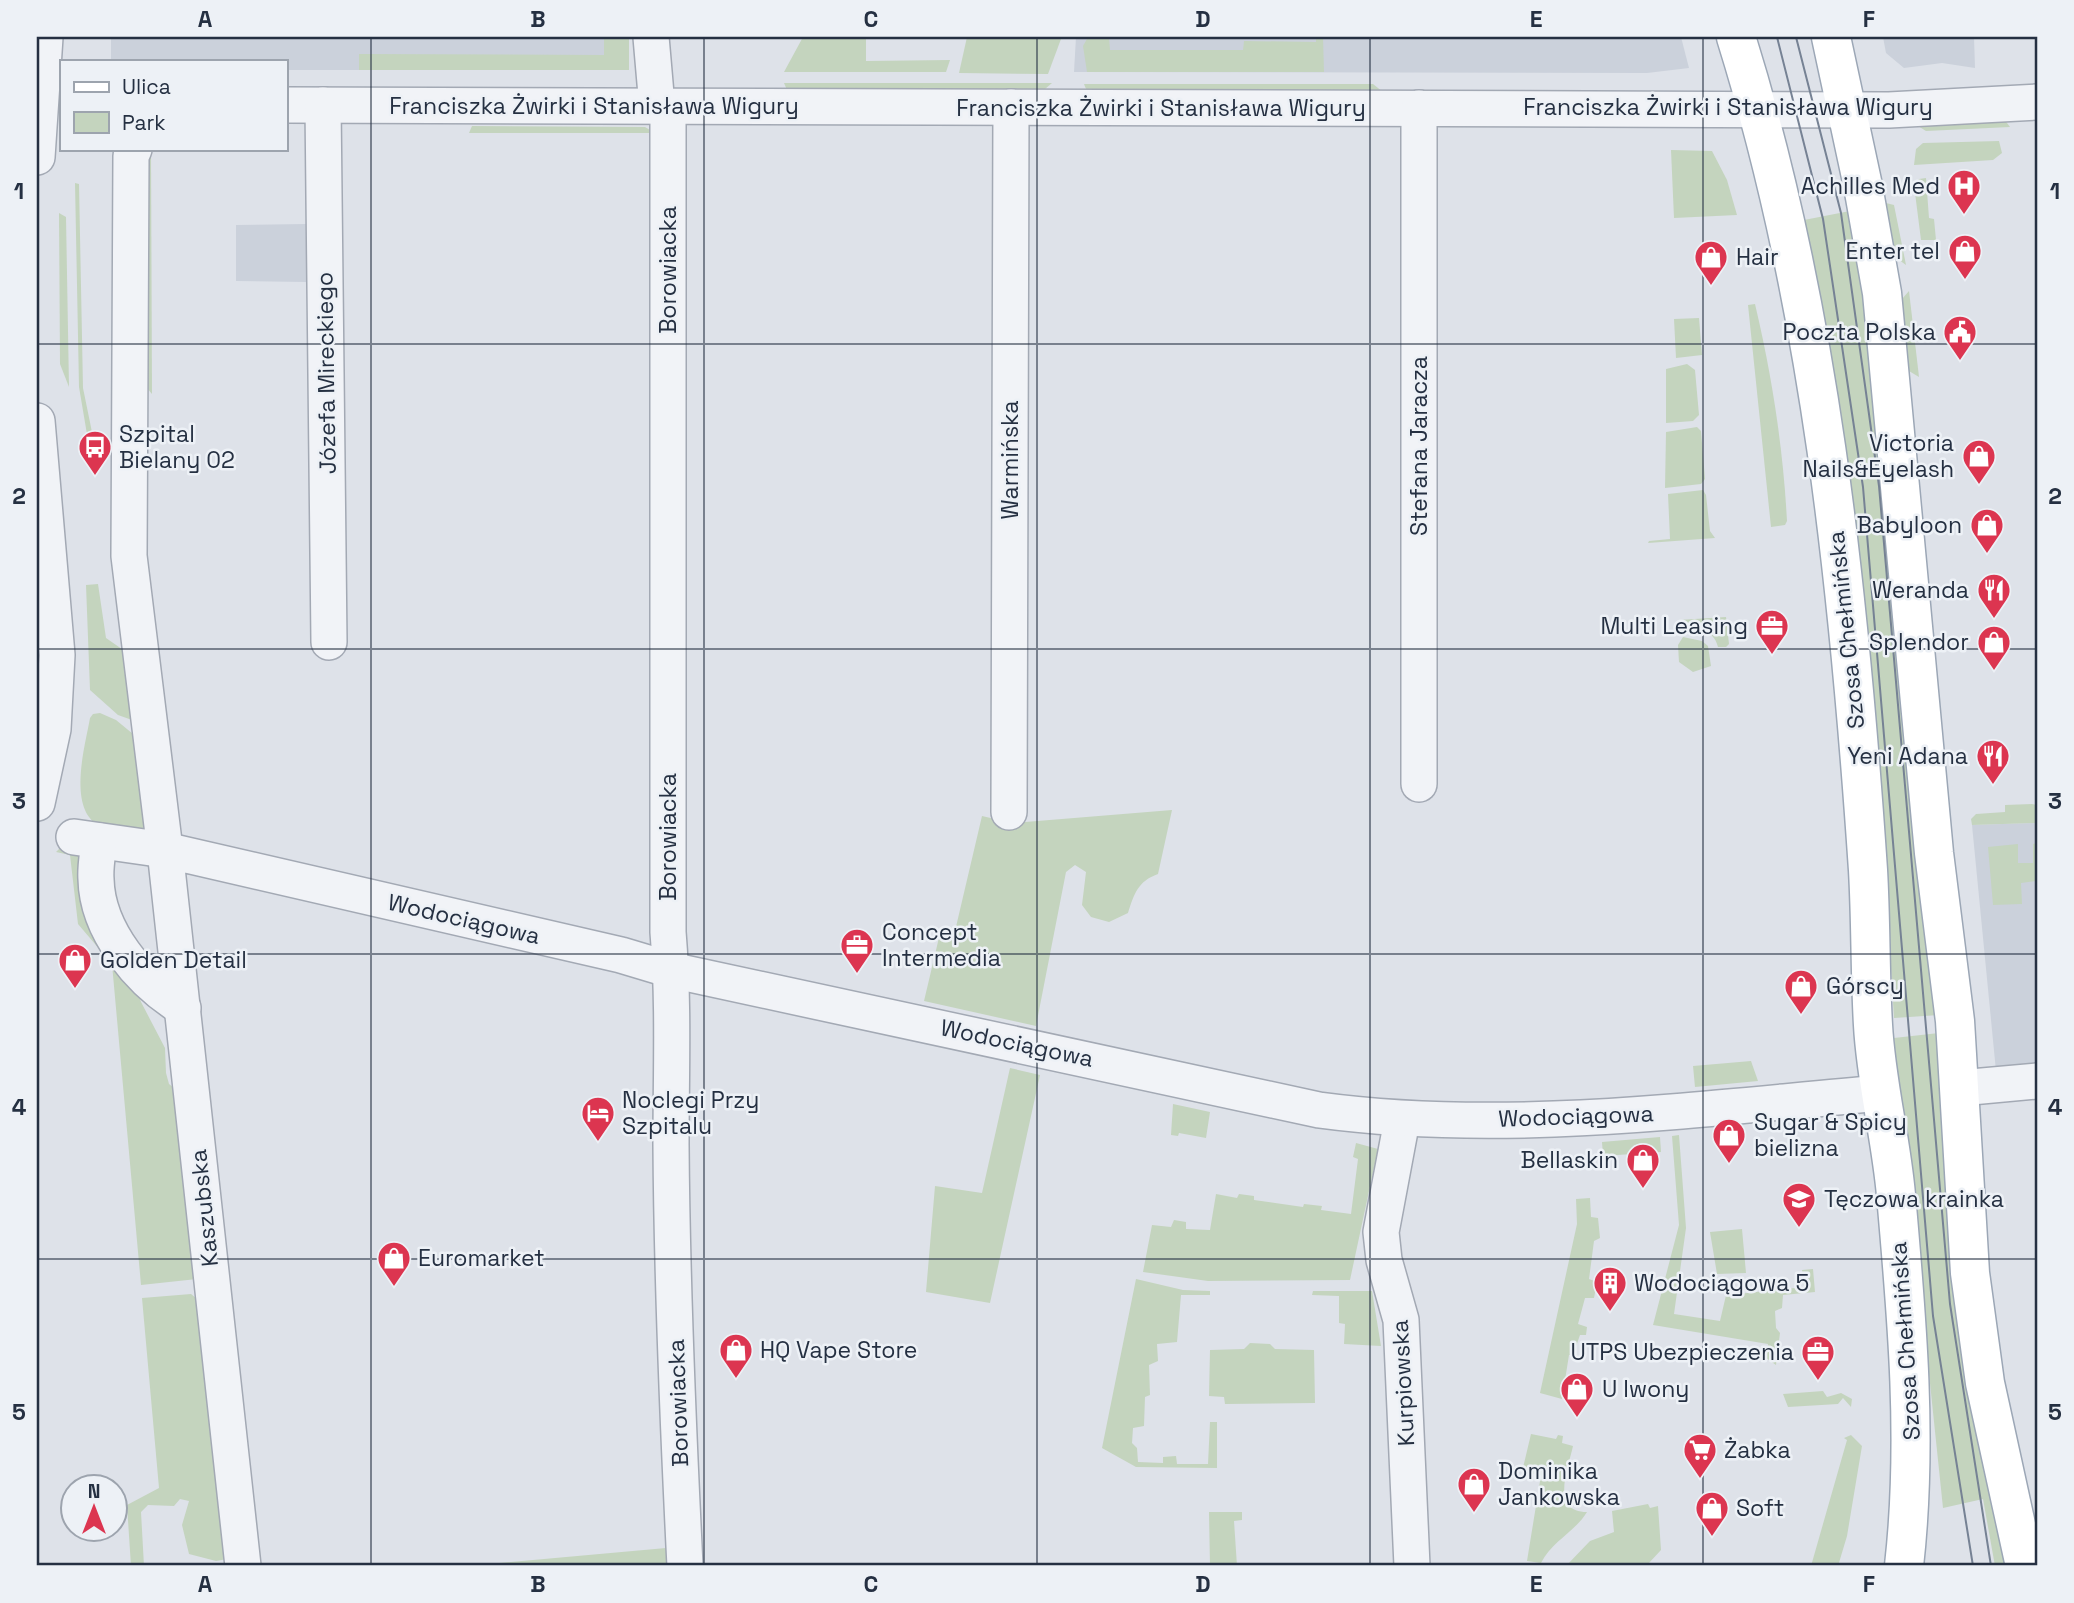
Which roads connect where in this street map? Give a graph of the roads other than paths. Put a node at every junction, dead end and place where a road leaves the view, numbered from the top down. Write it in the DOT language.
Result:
graph roads {
  1 [pos="45,37"];
  2 [pos="651,37"];
  3 [pos="1736,37"];
  4 [pos="1831,37"];
  5 [pos="2037,102"];
  6 [pos="287,105"];
  7 [pos="323,105"];
  8 [pos="662,106"];
  9 [pos="1011,107"];
  10 [pos="1419,108"];
  11 [pos="1758,108"];
  12 [pos="1847,108"];
  13 [pos="46,118"];
  14 [pos="134,150"];
  15 [pos="37,157"];
  16 [pos="37,421"];
  17 [pos="329,642"];
  18 [pos="1419,784"];
  19 [pos="37,803"];
  20 [pos="1009,812"];
  21 [pos="165,850"];
  22 [pos="671,970"];
  23 [pos="183,1008"];
  24 [pos="2037,1081"];
  25 [pos="1960,1088"];
  26 [pos="1881,1093"];
  27 [pos="1402,1120"];
  28 [pos="243,1566"];
  29 [pos="685,1566"];
  30 [pos="1412,1566"];
  31 [pos="1904,1566"];
  32 [pos="2025,1566"];
  1 -- 13 [label="street"];
  2 -- 8 [label="street, Borowiacka"];
  3 -- 11 [label="main road, Szosa Chełmińska"];
  4 -- 12 [label="main road"];
  5 -- 12 [label="street, Franciszka Żwirki i Stanisława Wigury"];
  6 -- 7 [label="street, Franciszka Żwirki i Stanisława Wigury"];
  7 -- 8 [label="street, Franciszka Żwirki i Stanisława Wigury"];
  7 -- 17 [label="street, Józefa Mireckiego"];
  8 -- 9 [label="street, Franciszka Żwirki i Stanisława Wigury"];
  8 -- 22 [label="street, Borowiacka"];
  9 -- 10 [label="street, Franciszka Żwirki i Stanisława Wigury"];
  9 -- 20 [label="street, Warmińska"];
  10 -- 11 [label="street, Franciszka Żwirki i Stanisława Wigury"];
  10 -- 18 [label="street, Stefana Jaracza"];
  11 -- 12 [label="street, Franciszka Żwirki i Stanisława Wigury"];
  11 -- 26 [label="main road, Szosa Chełmińska"];
  12 -- 25 [label="main road"];
  13 -- 15 [label="street"];
  14 -- 21 [label="street, Kaszubska"];
  16 -- 19 [label="street"];
  21 -- 22 [label="street, Wodociągowa"];
  21 -- 23 [label="street, Kaszubska"];
  21 -- 23 [label="street, Wodociągowa"];
  22 -- 27 [label="street, Wodociągowa"];
  22 -- 29 [label="street, Borowiacka"];
  23 -- 28 [label="street, Kaszubska"];
  24 -- 25 [label="street"];
  25 -- 32 [label="main road"];
  26 -- 27 [label="street, Wodociągowa"];
  26 -- 31 [label="main road, Szosa Chełmińska"];
  27 -- 30 [label="street, Kurpiowska"];
}
